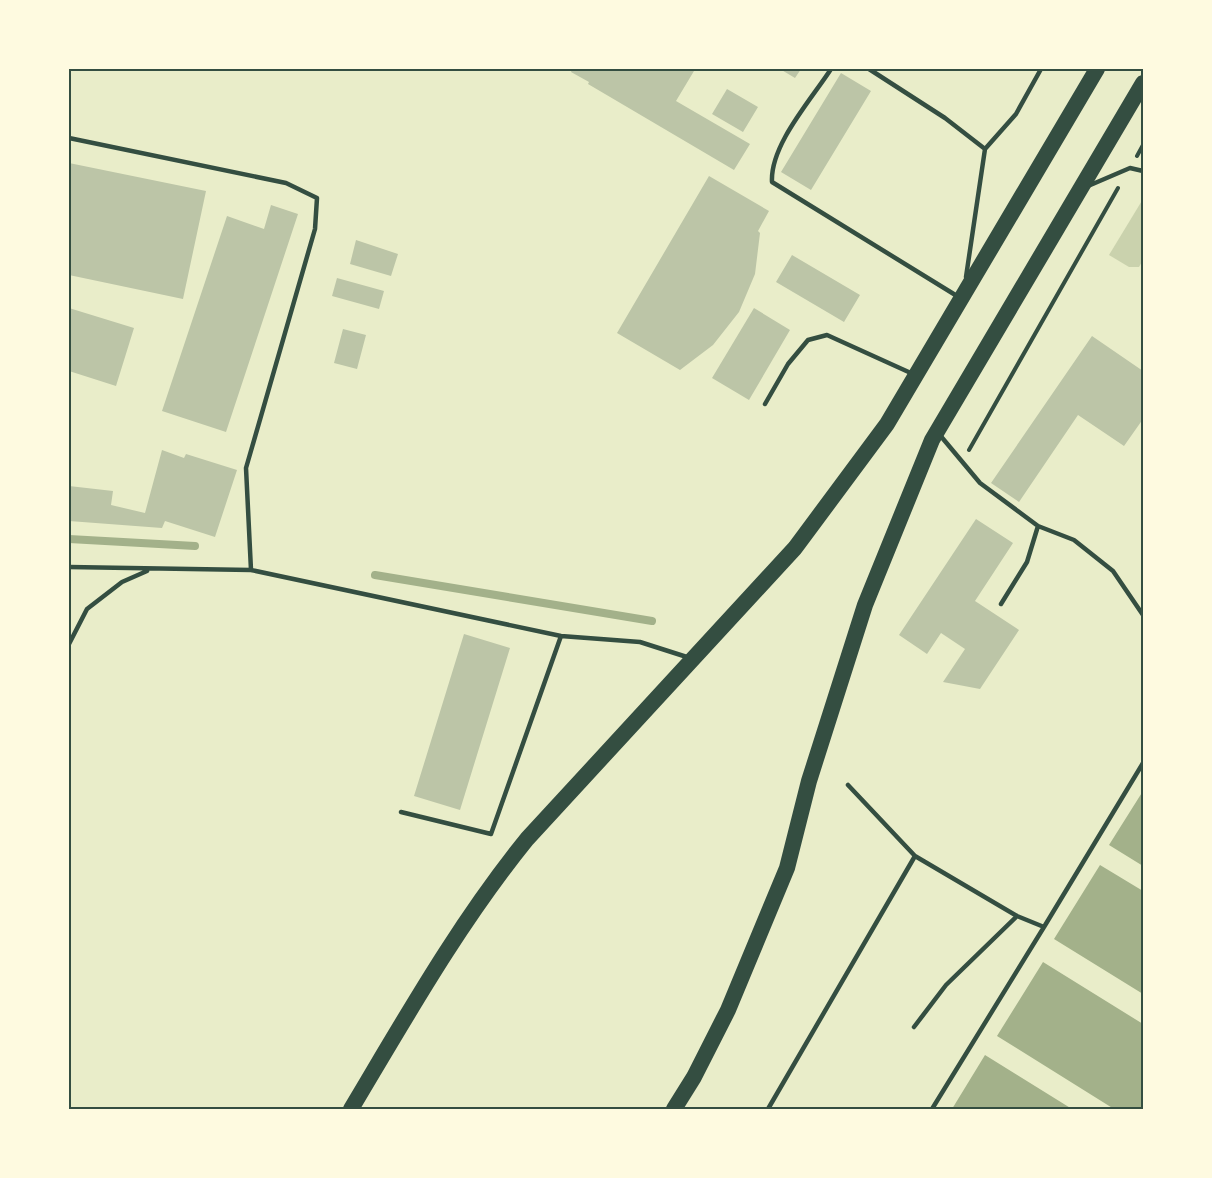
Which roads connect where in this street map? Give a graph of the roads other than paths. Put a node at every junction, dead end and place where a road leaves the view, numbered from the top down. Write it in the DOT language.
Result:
graph roads {
  1 [pos="831,69"];
  2 [pos="869,69"];
  3 [pos="1041,69"];
  4 [pos="1097,69"];
  5 [pos="1138,69"];
  6 [pos="1143,72"];
  7 [pos="1143,83"];
  8 [pos="69,138"];
  9 [pos="985,149"];
  10 [pos="1143,171"];
  11 [pos="1080,190"];
  12 [pos="963,297"];
  13 [pos="916,375"];
  14 [pos="765,404"];
  15 [pos="935,436"];
  16 [pos="1038,526"];
  17 [pos="69,567"];
  18 [pos="149,570"];
  19 [pos="251,570"];
  20 [pos="1000,604"];
  21 [pos="1143,615"];
  22 [pos="561,636"];
  23 [pos="69,644"];
  24 [pos="691,659"];
  25 [pos="1143,763"];
  26 [pos="848,785"];
  27 [pos="401,812"];
  28 [pos="915,856"];
  29 [pos="1017,916"];
  30 [pos="1044,927"];
  31 [pos="914,1028"];
  32 [pos="351,1109"];
  33 [pos="674,1109"];
  34 [pos="768,1109"];
  35 [pos="932,1109"];
  1 -- 12 [label="lane"];
  2 -- 9 [label="lane"];
  3 -- 9 [label="lane"];
  4 -- 12 [label="highway"];
  5 -- 6 [label="highway"];
  7 -- 11 [label="highway"];
  8 -- 19 [label="lane"];
  9 -- 12 [label="lane"];
  10 -- 11 [label="lane"];
  11 -- 15 [label="highway"];
  12 -- 13 [label="highway"];
  13 -- 14 [label="lane"];
  13 -- 24 [label="highway"];
  15 -- 16 [label="lane"];
  15 -- 33 [label="highway"];
  16 -- 20 [label="lane"];
  16 -- 21 [label="lane"];
  17 -- 18 [label="lane"];
  18 -- 19 [label="lane"];
  18 -- 23 [label="lane"];
  19 -- 22 [label="lane"];
  22 -- 24 [label="lane"];
  22 -- 27 [label="lane"];
  24 -- 32 [label="highway"];
  25 -- 30 [label="lane"];
  26 -- 28 [label="lane"];
  28 -- 29 [label="lane"];
  28 -- 34 [label="lane"];
  29 -- 30 [label="lane"];
  29 -- 31 [label="lane"];
  30 -- 35 [label="lane"];
}
